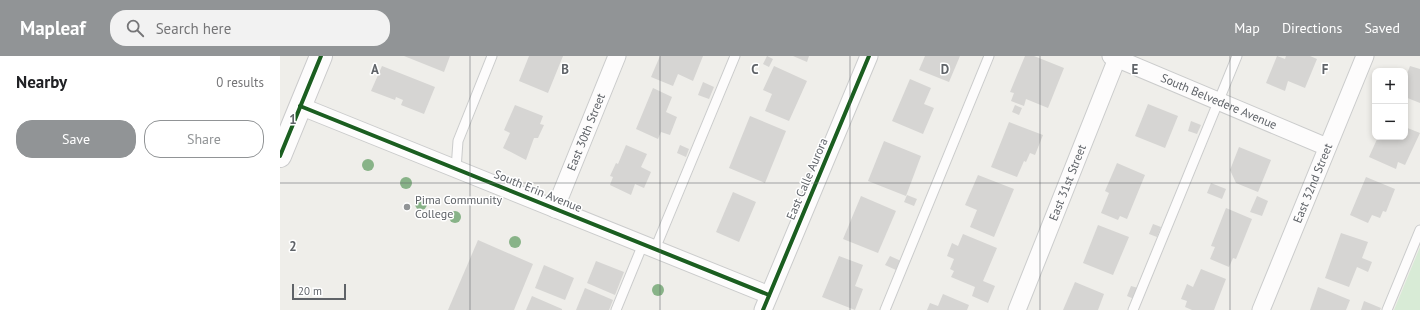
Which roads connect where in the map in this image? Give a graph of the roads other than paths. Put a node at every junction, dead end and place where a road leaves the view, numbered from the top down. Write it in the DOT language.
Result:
graph roads {
  1 [pos="321,56"];
  2 [pos="492,56"];
  3 [pos="617,56"];
  4 [pos="735,56"];
  5 [pos="869,56"];
  6 [pos="989,56"];
  7 [pos="1237,56"];
  8 [pos="1365,56"];
  9 [pos="1115,57"];
  10 [pos="1219,101"];
  11 [pos="300,106"];
  12 [pos="1327,147"];
  13 [pos="280,156"];
  14 [pos="456,169"];
  15 [pos="555,209"];
  16 [pos="1420,230"];
  17 [pos="649,247"];
  18 [pos="766,302"];
  19 [pos="616,310"];
  20 [pos="885,310"];
  21 [pos="1017,310"];
  22 [pos="1133,310"];
  23 [pos="1261,310"];
  24 [pos="1387,310"];
  1 -- 11 [label="street"];
  2 -- 14 [label="lane"];
  3 -- 15 [label="street, East 30th Street"];
  4 -- 17 [label="lane"];
  5 -- 18 [label="street, East Calle Aurora"];
  6 -- 20 [label="lane"];
  7 -- 10 [label="lane"];
  8 -- 12 [label="street, East 32nd Street"];
  9 -- 10 [label="street, South Belvedere Avenue"];
  9 -- 21 [label="street, East 31st Street"];
  10 -- 12 [label="street, South Belvedere Avenue"];
  10 -- 22 [label="lane"];
  11 -- 13 [label="street"];
  11 -- 14 [label="street, South Erin Avenue"];
  12 -- 23 [label="street, East 32nd Street"];
  14 -- 15 [label="street, South Erin Avenue"];
  15 -- 17 [label="street, South Erin Avenue"];
  16 -- 24 [label="lane"];
  17 -- 18 [label="street, South Erin Avenue"];
  17 -- 19 [label="lane"];
}
